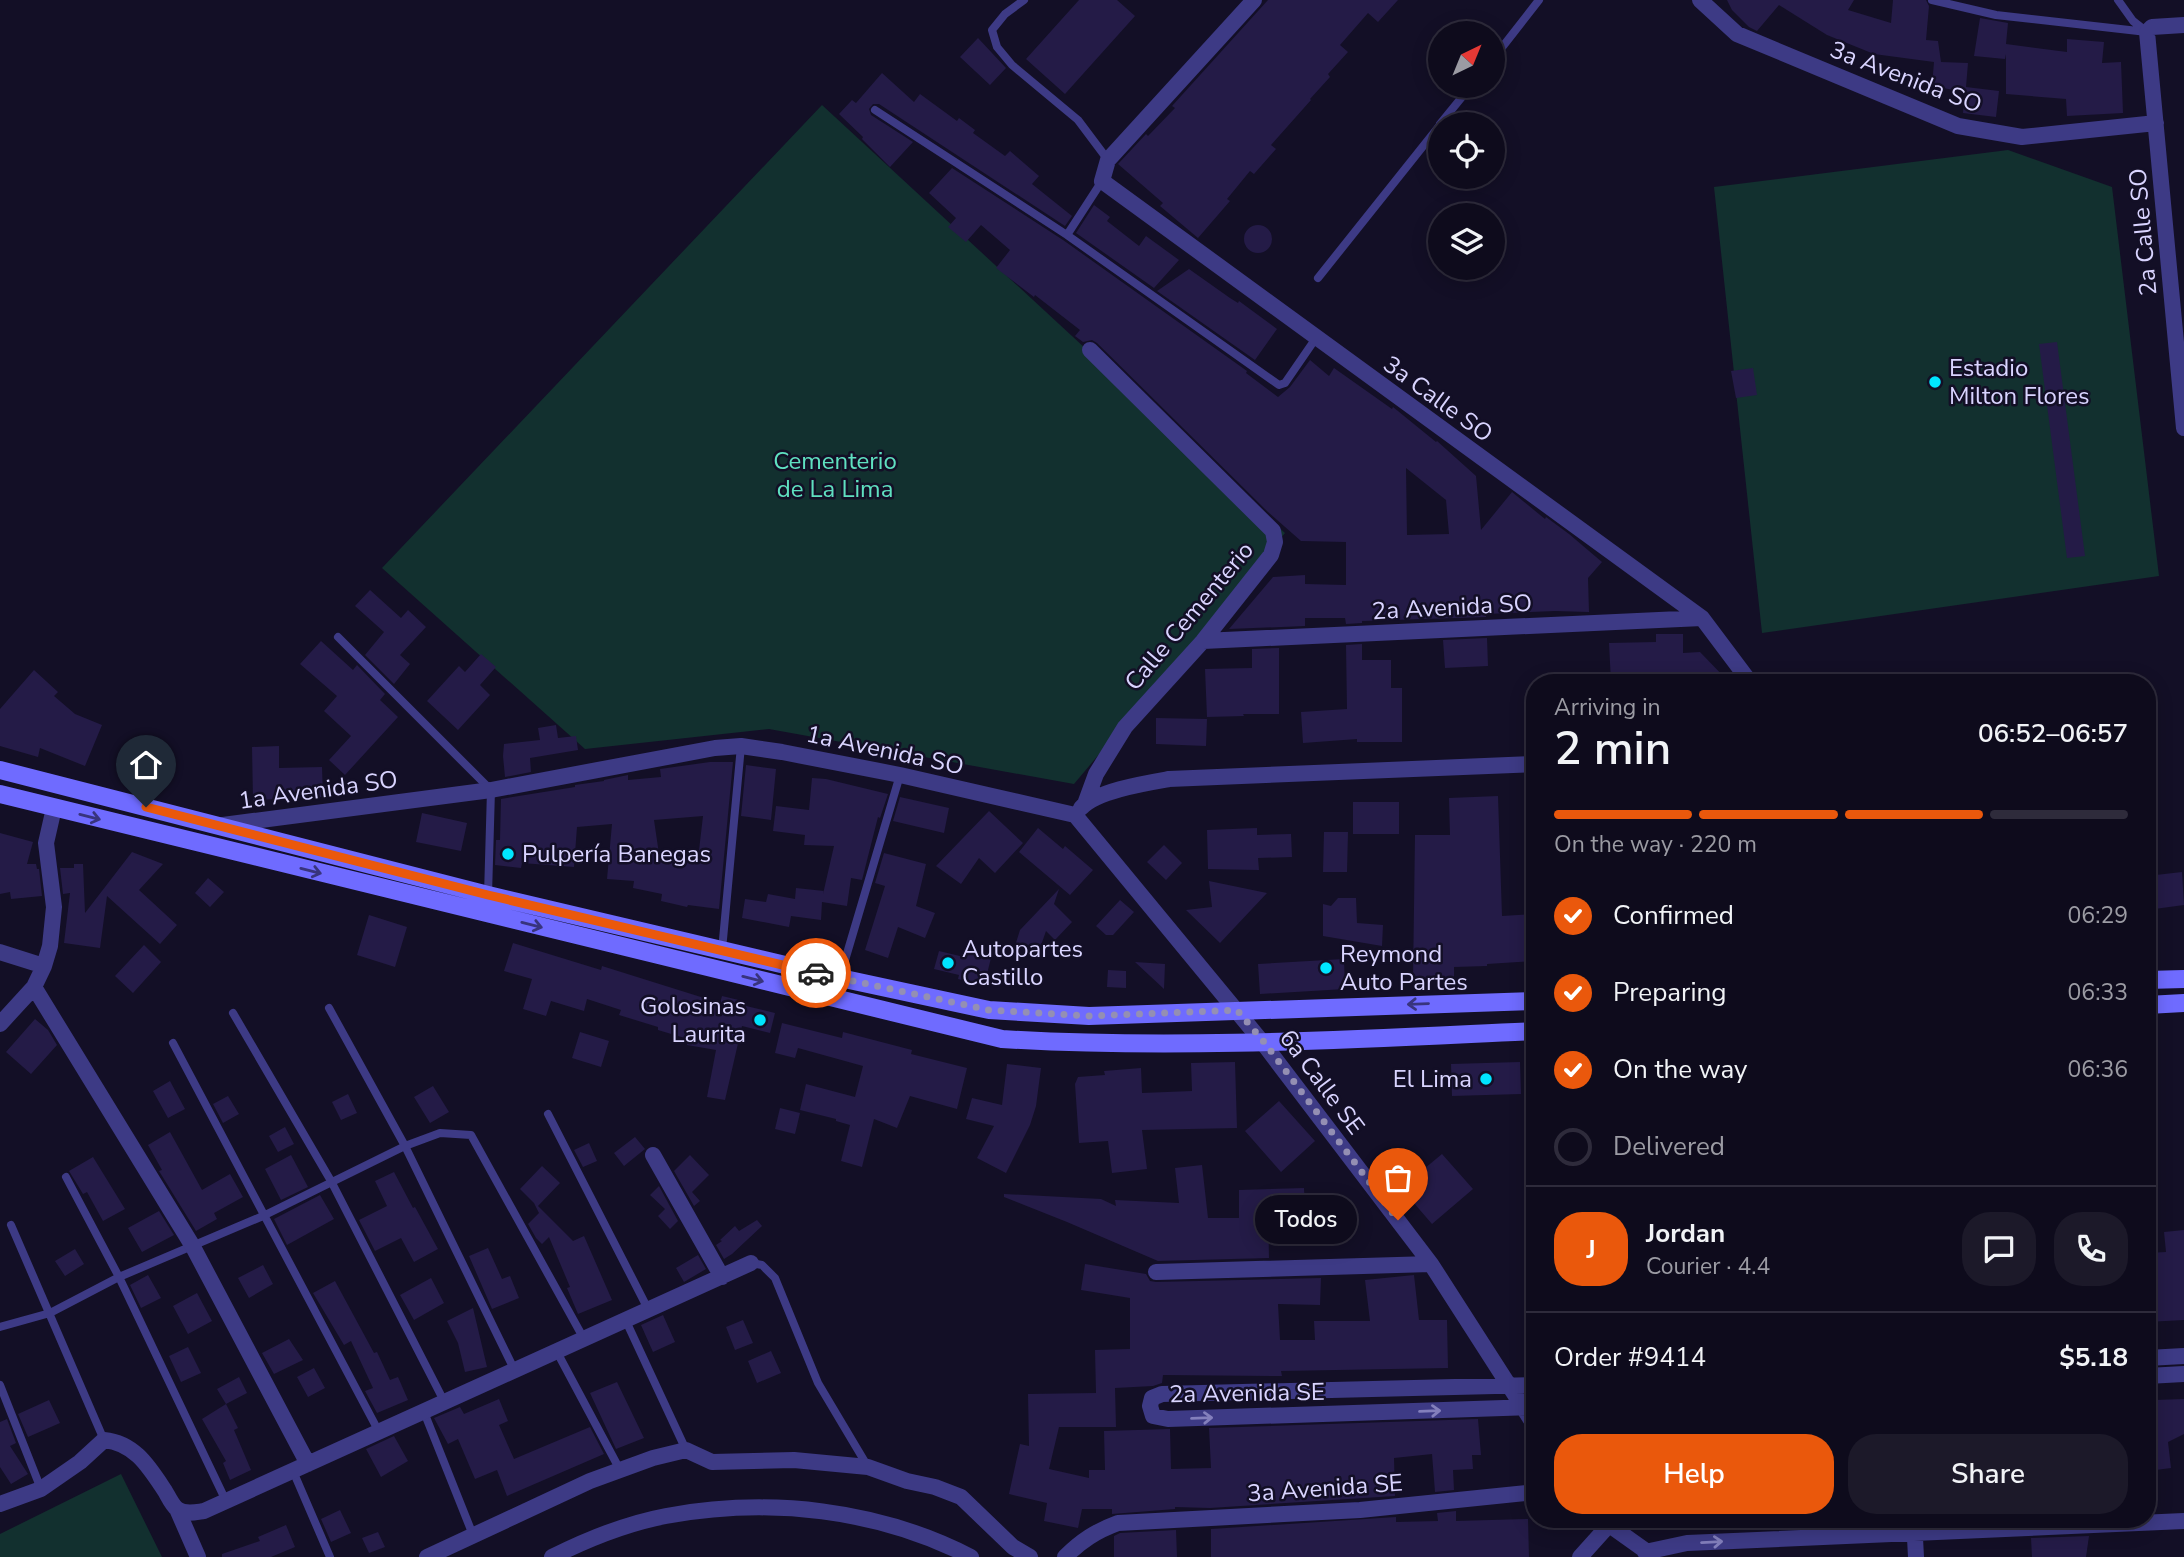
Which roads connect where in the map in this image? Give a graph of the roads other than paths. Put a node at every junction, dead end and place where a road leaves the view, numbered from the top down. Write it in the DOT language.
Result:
graph roads {
  1 [pos="1024,0"];
  2 [pos="1254,0"];
  3 [pos="1539,0"];
  4 [pos="1700,0"];
  5 [pos="1933,0"];
  6 [pos="2119,0"];
  7 [pos="2184,25"];
  8 [pos="2147,32"];
  9 [pos="1505,44"];
  10 [pos="1461,98"];
  11 [pos="875,110"];
  12 [pos="1450,112"];
  13 [pos="2156,122"];
  14 [pos="1428,139"];
  15 [pos="1108,160"];
  16 [pos="1101,181"];
  17 [pos="1067,235"];
  18 [pos="1318,278"];
  19 [pos="1317,338"];
  20 [pos="1090,350"];
  21 [pos="2184,428"];
  22 [pos="1702,618"];
  23 [pos="338,637"];
  24 [pos="1203,641"];
  25 [pos="1744,674"];
  26 [pos="741,746"];
  27 [pos="1526,764"];
  28 [pos="0,770"];
  29 [pos="900,775"];
  30 [pos="491,790"];
  31 [pos="0,794"];
  32 [pos="54,808"];
  33 [pos="1080,809"];
  34 [pos="219,826"];
  35 [pos="488,895"];
  36 [pos="722,950"];
  37 [pos="0,953"];
  38 [pos="44,966"];
  39 [pos="840,978"];
  40 [pos="2184,979"];
  41 [pos="2156,980"];
  42 [pos="34,988"];
  43 [pos="1526,1000"];
  44 [pos="2184,1003"];
  45 [pos="2156,1005"];
  46 [pos="329,1008"];
  47 [pos="1237,1010"];
  48 [pos="233,1013"];
  49 [pos="0,1024"];
  50 [pos="1526,1031"];
  51 [pos="1264,1042"];
  52 [pos="173,1044"];
  53 [pos="548,1114"];
  54 [pos="405,1146"];
  55 [pos="653,1155"];
  56 [pos="66,1177"];
  57 [pos="331,1181"];
  58 [pos="263,1216"];
  59 [pos="10,1225"];
  60 [pos="192,1245"];
  61 [pos="751,1263"];
  62 [pos="1431,1264"];
  63 [pos="1156,1272"];
  64 [pos="119,1277"];
  65 [pos="722,1277"];
  66 [pos="649,1311"];
  67 [pos="50,1313"];
  68 [pos="626,1321"];
  69 [pos="0,1327"];
  70 [pos="585,1339"];
  71 [pos="557,1352"];
  72 [pos="2184,1356"];
  73 [pos="2156,1357"];
  74 [pos="515,1371"];
  75 [pos="2184,1374"];
  76 [pos="2156,1376"];
  77 [pos="0,1385"];
  78 [pos="1526,1385"];
  79 [pos="1509,1386"];
  80 [pos="445,1403"];
  81 [pos="1526,1404"];
  82 [pos="1526,1407"];
  83 [pos="424,1412"];
  84 [pos="379,1432"];
  85 [pos="104,1440"];
  86 [pos="686,1450"];
  87 [pos="868,1467"];
  88 [pos="301,1468"];
  89 [pos="620,1471"];
  90 [pos="41,1489"];
  91 [pos="1526,1493"];
  92 [pos="226,1501"];
  93 [pos="0,1504"];
  94 [pos="177,1509"];
  95 [pos="2184,1521"];
  96 [pos="2156,1522"];
  97 [pos="1600,1528"];
  98 [pos="1612,1528"];
  99 [pos="1888,1528"];
  100 [pos="1915,1528"];
  101 [pos="473,1535"];
  102 [pos="1649,1554"];
  103 [pos="198,1557"];
  104 [pos="330,1557"];
  105 [pos="427,1557"];
  106 [pos="551,1557"];
  107 [pos="971,1557"];
  108 [pos="1031,1557"];
  109 [pos="1065,1557"];
  110 [pos="1580,1557"];
  111 [pos="1916,1557"];
  1 -- 15 [label="lane"];
  2 -- 15 [label="street"];
  3 -- 9 [label="lane"];
  4 -- 13 [label="street, 3a Avenida SO"];
  5 -- 8 [label="lane"];
  6 -- 8 [label="lane"];
  7 -- 8 [label="street"];
  8 -- 13 [label="street, 2a Calle SO"];
  10 -- 12 [label="lane"];
  11 -- 17 [label="lane"];
  13 -- 21 [label="street, 2a Calle SO"];
  14 -- 18 [label="lane"];
  15 -- 16 [label="street"];
  16 -- 17 [label="lane"];
  16 -- 19 [label="street, 3a Calle SO"];
  17 -- 19 [label="lane"];
  19 -- 22 [label="street, 3a Calle SO"];
  20 -- 24 [label="street, Calle Cementerio"];
  22 -- 24 [label="street, 2a Avenida SO"];
  22 -- 25 [label="street, 3a Calle SO"];
  23 -- 30 [label="lane"];
  24 -- 33 [label="street, Calle Cementerio"];
  26 -- 29 [label="street, 1a Avenida SO"];
  26 -- 30 [label="street, 1a Avenida SO"];
  26 -- 36 [label="lane"];
  27 -- 33 [label="street"];
  28 -- 34 [label="street"];
  29 -- 33 [label="street, 1a Avenida SO"];
  29 -- 39 [label="lane"];
  30 -- 34 [label="street, 1a Avenida SO"];
  30 -- 35 [label="lane"];
  31 -- 32 [label="street"];
  32 -- 38 [label="street"];
  32 -- 51 [label="street, one-way"];
  33 -- 47 [label="street, 6a Calle SE"];
  34 -- 35 [label="street"];
  35 -- 36 [label="street"];
  36 -- 39 [label="street"];
  37 -- 38 [label="street"];
  38 -- 42 [label="street"];
  39 -- 47 [label="street"];
  40 -- 41 [label="street"];
  42 -- 49 [label="street"];
  42 -- 60 [label="street"];
  43 -- 47 [label="street, one-way"];
  44 -- 45 [label="street"];
  46 -- 54 [label="lane"];
  47 -- 51 [label="street, 6a Calle SE"];
  48 -- 57 [label="lane"];
  50 -- 51 [label="street"];
  51 -- 62 [label="street, 6a Calle SE"];
  52 -- 58 [label="lane"];
  53 -- 66 [label="lane"];
  54 -- 57 [label="lane"];
  54 -- 70 [label="lane"];
  54 -- 74 [label="lane"];
  55 -- 65 [label="street"];
  56 -- 64 [label="lane"];
  57 -- 58 [label="lane"];
  57 -- 80 [label="lane"];
  58 -- 60 [label="lane"];
  58 -- 84 [label="lane"];
  59 -- 67 [label="lane"];
  60 -- 64 [label="lane"];
  60 -- 88 [label="street"];
  61 -- 65 [label="street"];
  61 -- 87 [label="lane"];
  62 -- 63 [label="street"];
  62 -- 79 [label="street, 6a Calle SE"];
  64 -- 67 [label="lane"];
  64 -- 92 [label="lane"];
  65 -- 66 [label="street"];
  66 -- 68 [label="street"];
  67 -- 69 [label="lane"];
  67 -- 85 [label="lane"];
  68 -- 70 [label="street"];
  68 -- 86 [label="lane"];
  70 -- 71 [label="street"];
  71 -- 74 [label="street"];
  71 -- 89 [label="lane"];
  72 -- 73 [label="street"];
  74 -- 80 [label="street"];
  75 -- 76 [label="street"];
  77 -- 90 [label="lane"];
  78 -- 79 [label="street, 2a Avenida SE"];
  79 -- 81 [label="street, 6a Calle SE"];
  79 -- 82 [label="street, 2a Avenida SE, one-way"];
  80 -- 83 [label="street"];
  83 -- 84 [label="street"];
  83 -- 101 [label="lane"];
  84 -- 88 [label="street"];
  85 -- 90 [label="street"];
  85 -- 94 [label="street"];
  86 -- 87 [label="street"];
  86 -- 89 [label="street"];
  87 -- 108 [label="street"];
  88 -- 92 [label="street"];
  88 -- 104 [label="lane"];
  89 -- 101 [label="street"];
  90 -- 93 [label="street"];
  91 -- 109 [label="street, 3a Avenida SE"];
  92 -- 94 [label="street"];
  94 -- 103 [label="street"];
  95 -- 96 [label="street"];
  97 -- 110 [label="street"];
  98 -- 102 [label="street"];
  102 -- 99 [label="street, one-way"];
  100 -- 111 [label="street"];
  101 -- 105 [label="street"];
  106 -- 107 [label="street"];
}
